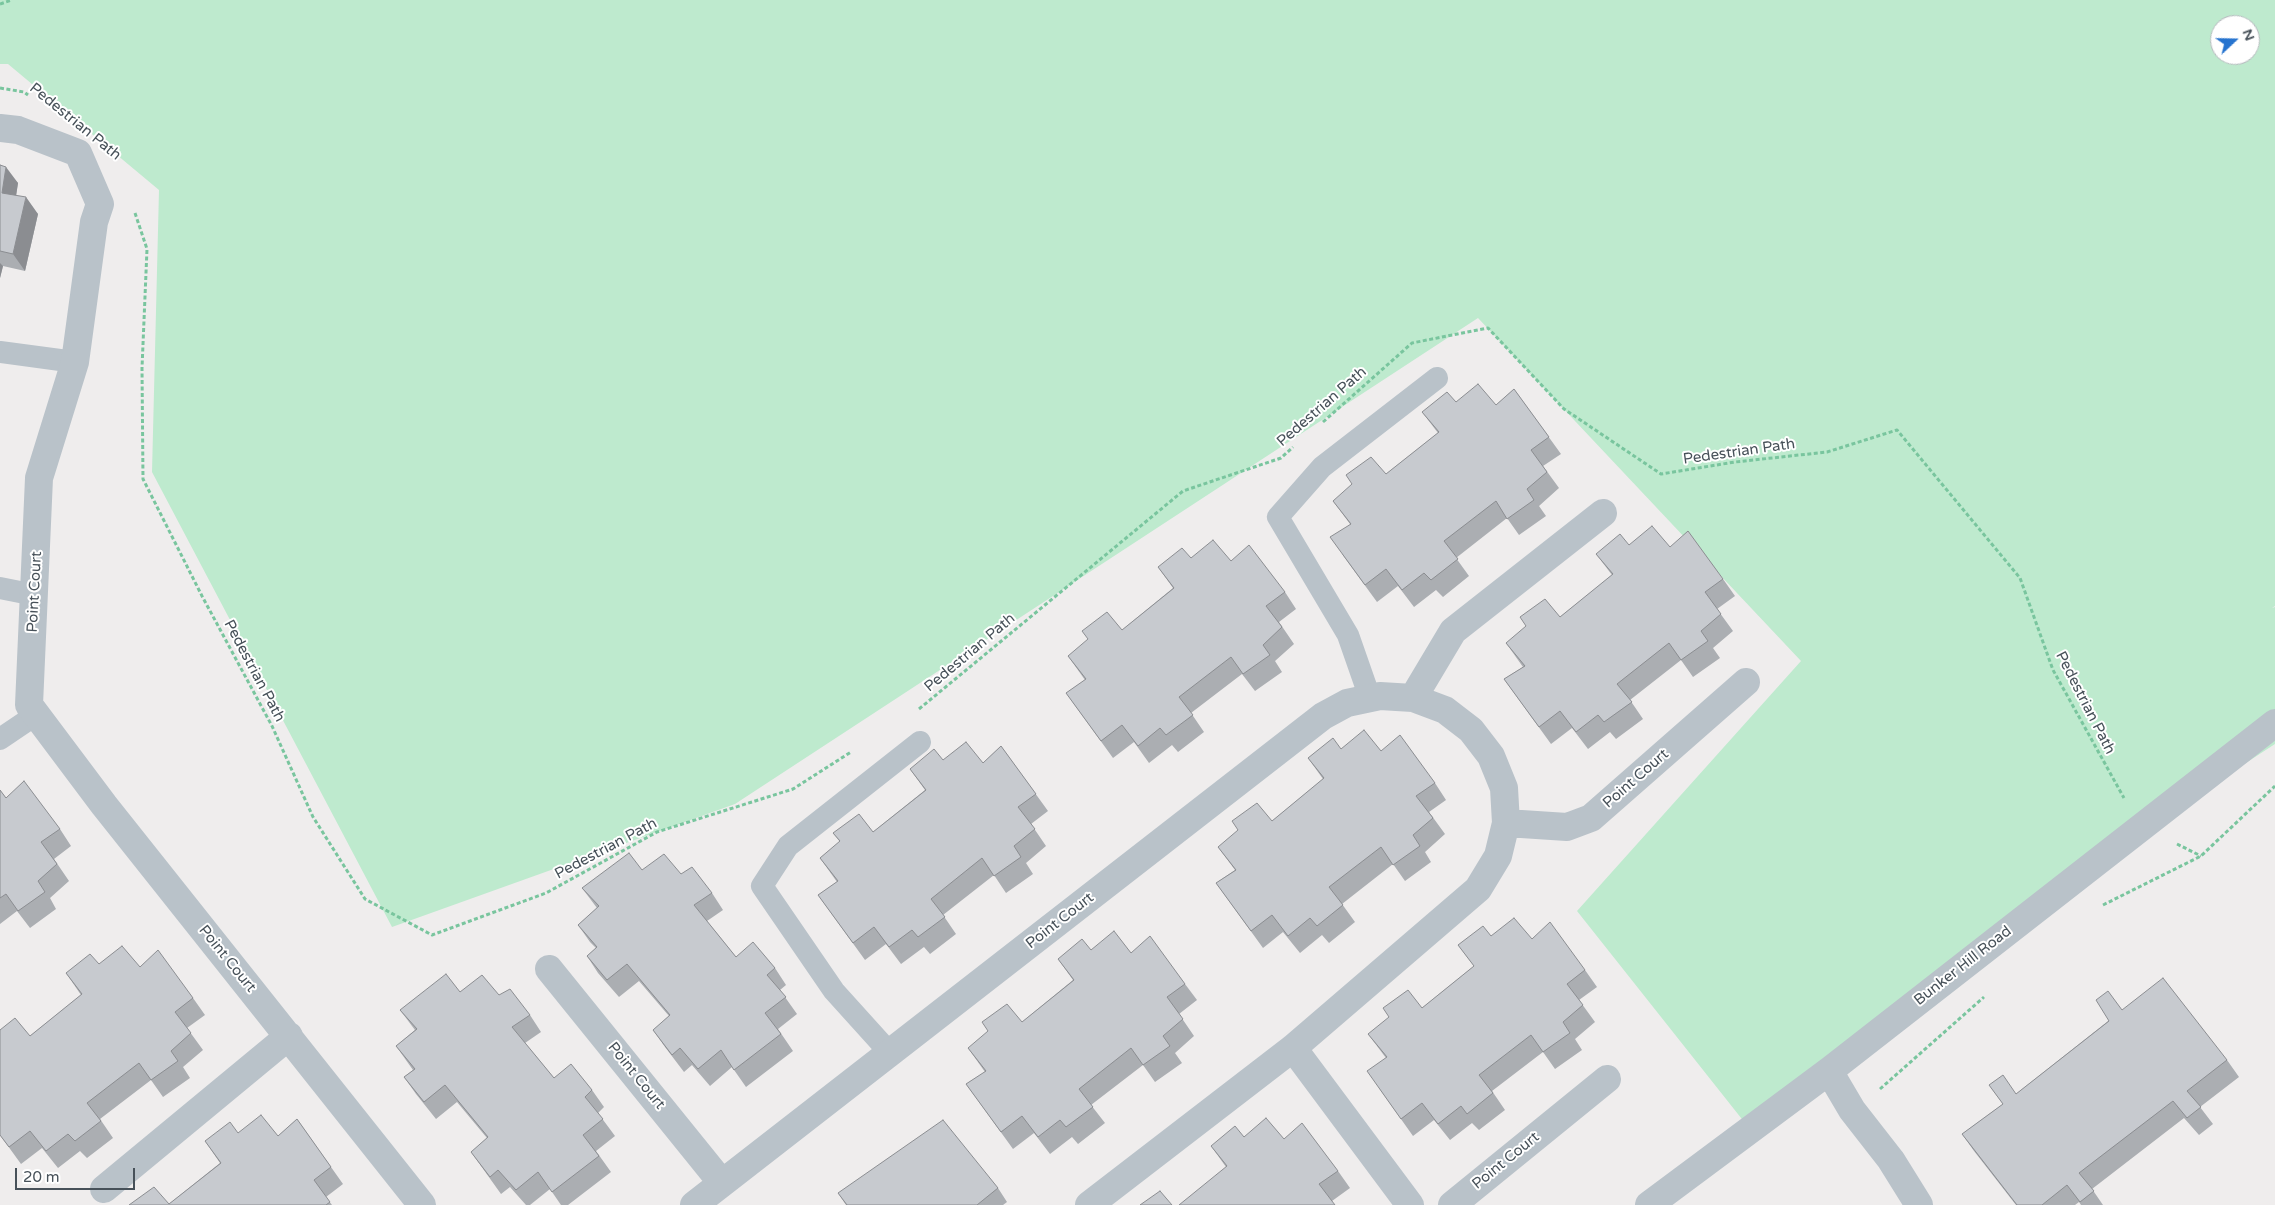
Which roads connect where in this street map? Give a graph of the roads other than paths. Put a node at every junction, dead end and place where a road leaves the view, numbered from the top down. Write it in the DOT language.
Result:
graph roads {
  1 [pos="0,128"];
  2 [pos="0,352"];
  3 [pos="75,362"];
  4 [pos="1436,378"];
  5 [pos="1603,513"];
  6 [pos="0,588"];
  7 [pos="35,595"];
  8 [pos="1746,682"];
  9 [pos="1370,698"];
  10 [pos="1413,698"];
  11 [pos="37,714"];
  12 [pos="2275,723"];
  13 [pos="0,739"];
  14 [pos="920,742"];
  15 [pos="1506,822"];
  16 [pos="549,969"];
  17 [pos="289,1036"];
  18 [pos="1293,1048"];
  19 [pos="890,1053"];
  20 [pos="1829,1071"];
  21 [pos="1607,1079"];
  22 [pos="722,1183"];
  23 [pos="104,1188"];
  24 [pos="422,1205"];
  25 [pos="694,1205"];
  26 [pos="1089,1205"];
  27 [pos="1410,1205"];
  28 [pos="1452,1205"];
  29 [pos="1649,1205"];
  30 [pos="1919,1205"];
  1 -- 3 [label="street, Point Court"];
  2 -- 3 [label="lane"];
  3 -- 7 [label="street, Point Court"];
  4 -- 9 [label="lane"];
  5 -- 10 [label="street"];
  6 -- 7 [label="lane"];
  7 -- 11 [label="street, Point Court"];
  8 -- 15 [label="street, Point Court"];
  9 -- 10 [label="street, Point Court"];
  9 -- 19 [label="street, Point Court"];
  10 -- 15 [label="street, Point Court"];
  11 -- 13 [label="lane"];
  11 -- 17 [label="street, Point Court"];
  12 -- 20 [label="street, Bunker Hill Road"];
  14 -- 19 [label="lane"];
  15 -- 18 [label="street, Point Court"];
  16 -- 22 [label="street, Point Court"];
  17 -- 23 [label="street"];
  17 -- 24 [label="street, Point Court"];
  18 -- 26 [label="street, Point Court"];
  18 -- 27 [label="street"];
  19 -- 22 [label="street, Point Court"];
  20 -- 29 [label="street, Bunker Hill Road"];
  20 -- 30 [label="street"];
  21 -- 28 [label="street, Point Court"];
  22 -- 25 [label="street, Point Court"];
}
